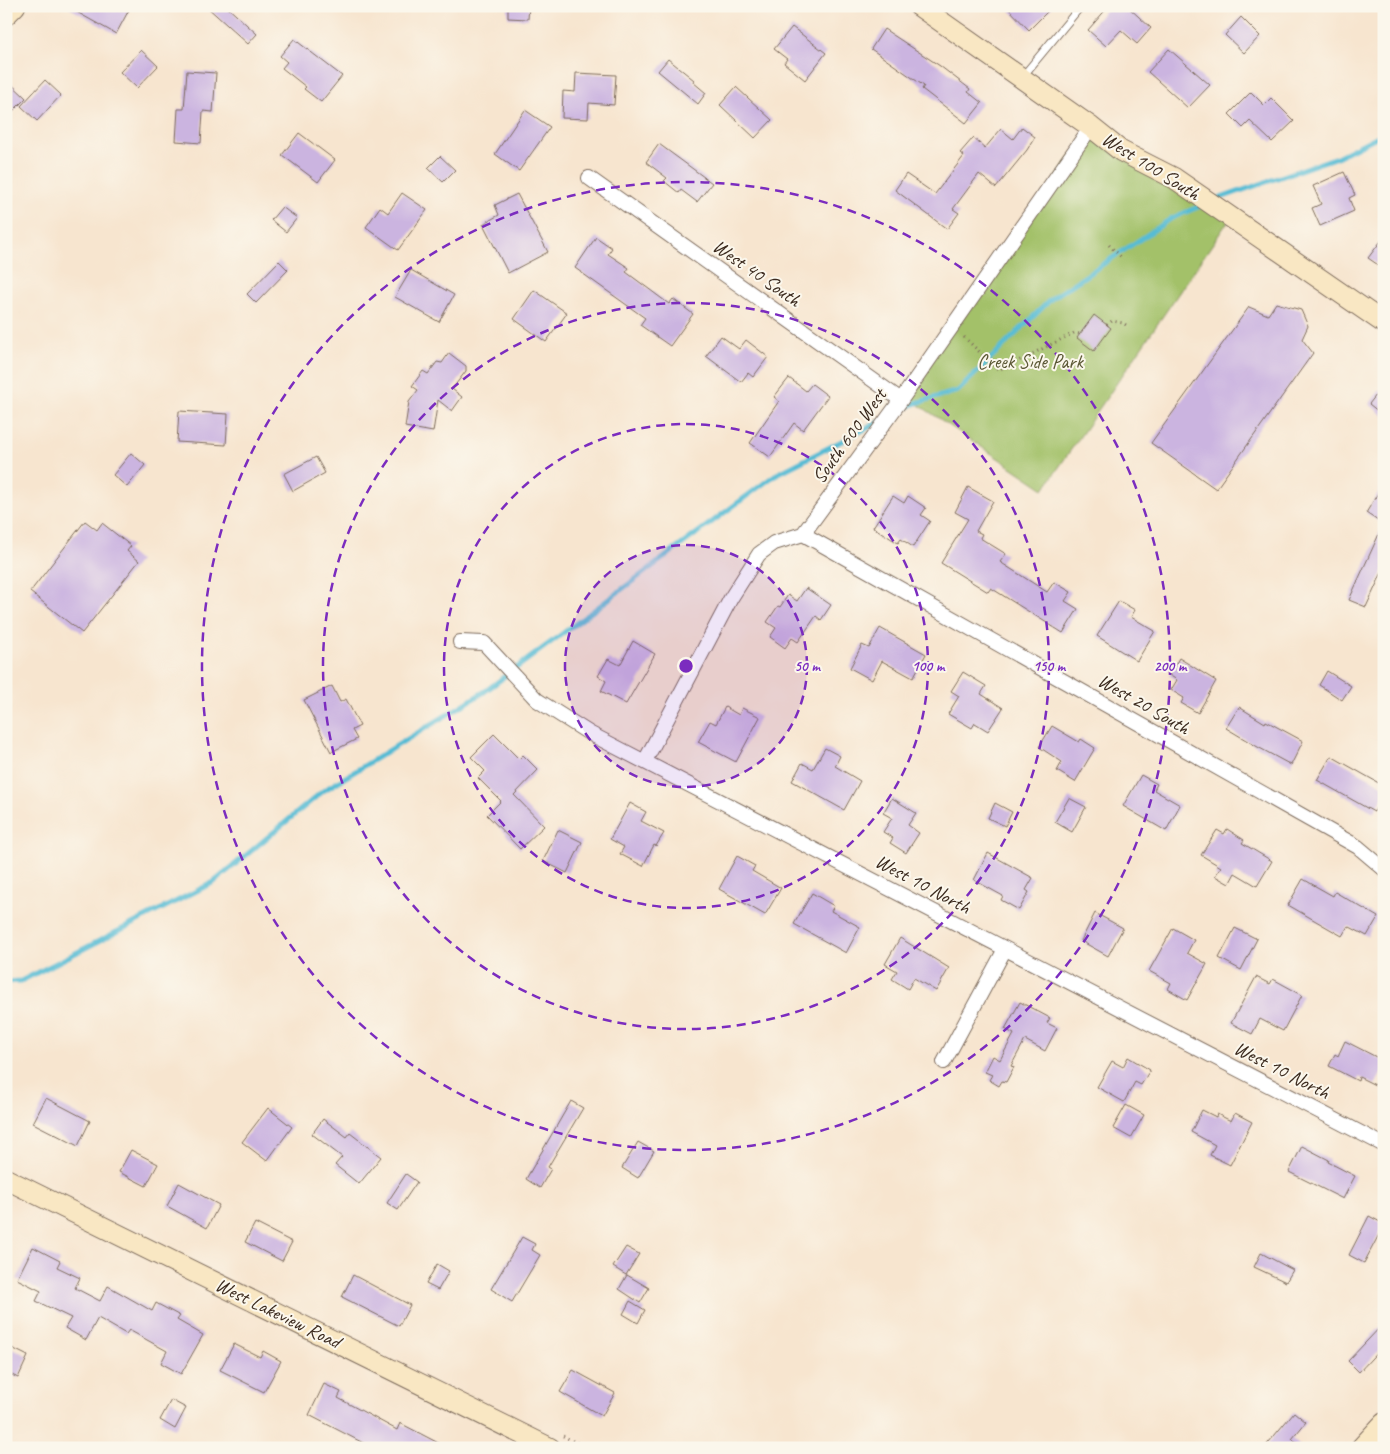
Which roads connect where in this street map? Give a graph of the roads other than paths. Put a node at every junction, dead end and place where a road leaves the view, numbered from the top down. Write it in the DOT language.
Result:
graph roads {
  1 [pos="15,6"];
  2 [pos="920,6"];
  3 [pos="1081,6"];
  4 [pos="6,16"];
  5 [pos="1021,78"];
  6 [pos="1091,128"];
  7 [pos="590,178"];
  8 [pos="1384,323"];
  9 [pos="901,400"];
  10 [pos="803,534"];
  11 [pos="460,642"];
  12 [pos="645,761"];
  13 [pos="1384,869"];
  14 [pos="1005,949"];
  15 [pos="944,1062"];
  16 [pos="1384,1145"];
  17 [pos="6,1179"];
  18 [pos="1384,1423"];
  19 [pos="550,1448"];
  20 [pos="1361,1448"];
  1 -- 4 [label="street"];
  2 -- 5 [label="street, West 100 South"];
  3 -- 5 [label="lane"];
  5 -- 6 [label="street, West 100 South"];
  6 -- 8 [label="street, West 100 South"];
  6 -- 9 [label="street, South 600 West"];
  7 -- 9 [label="street, West 40 South"];
  9 -- 10 [label="street, South 600 West"];
  10 -- 12 [label="street"];
  10 -- 13 [label="street, West 20 South"];
  11 -- 12 [label="street, West 10 North"];
  12 -- 14 [label="street, West 10 North"];
  14 -- 15 [label="street"];
  14 -- 16 [label="street, West 10 North"];
  17 -- 19 [label="street, West Lakeview Road"];
  18 -- 20 [label="street"];
}
